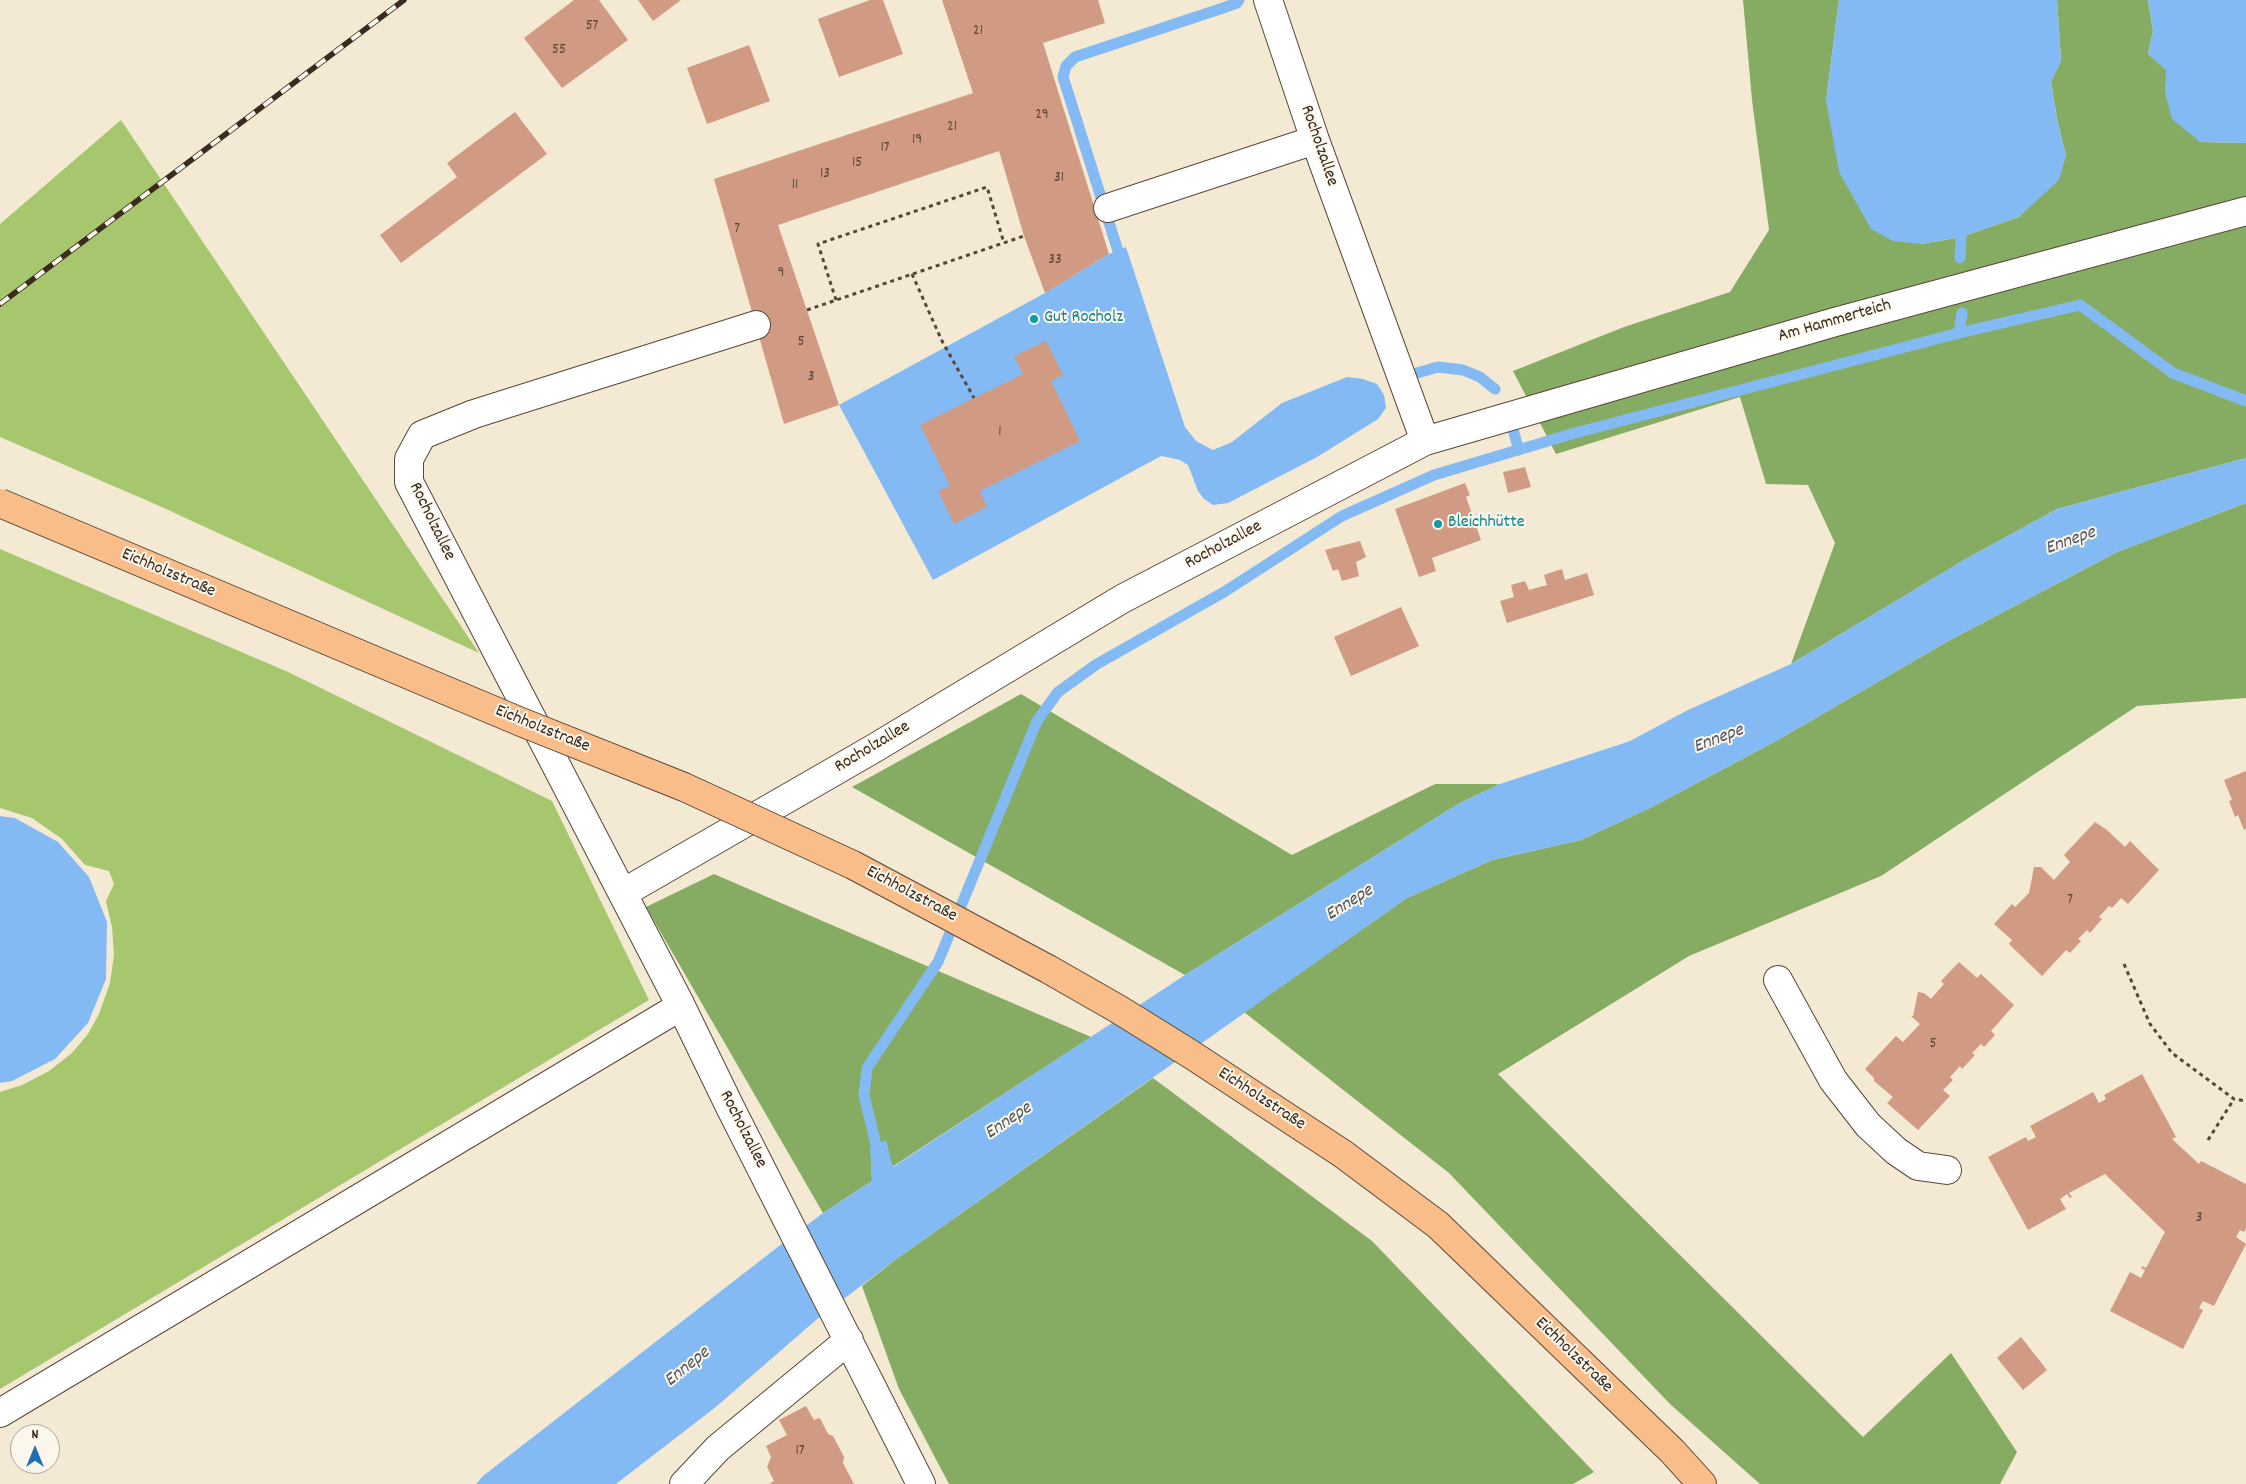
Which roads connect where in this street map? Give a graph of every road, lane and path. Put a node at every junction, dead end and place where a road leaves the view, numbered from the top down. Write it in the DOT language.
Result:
graph roads {
  1 [pos="1268,0"];
  2 [pos="1315,140"];
  3 [pos="1108,208"];
  4 [pos="2246,211"];
  5 [pos="1024,236"];
  6 [pos="1004,243"];
  7 [pos="912,274"];
  8 [pos="836,300"];
  9 [pos="807,310"];
  10 [pos="756,325"];
  11 [pos="974,398"];
  12 [pos="1425,441"];
  13 [pos="0,503"];
  14 [pos="623,893"];
  15 [pos="2124,964"];
  16 [pos="1778,980"];
  17 [pos="681,1006"];
  18 [pos="2234,1099"];
  19 [pos="2246,1101"];
  20 [pos="2208,1140"];
  21 [pos="1947,1170"];
  22 [pos="849,1340"];
  23 [pos="0,1413"];
  24 [pos="684,1484"];
  25 [pos="921,1484"];
  26 [pos="1702,1484"];
  1 -- 2 [label="street, Rocholzallee"];
  2 -- 3 [label="street"];
  2 -- 12 [label="street, Rocholzallee"];
  4 -- 12 [label="street, Am Hammerteich"];
  5 -- 6 [label="path"];
  6 -- 7 [label="path"];
  6 -- 8 [label="path"];
  7 -- 8 [label="path"];
  7 -- 11 [label="path"];
  8 -- 9 [label="path"];
  10 -- 14 [label="street, Rocholzallee"];
  12 -- 14 [label="street, Rocholzallee"];
  13 -- 26 [label="main road, Eichholzstraße, bridge"];
  14 -- 17 [label="street, Rocholzallee"];
  15 -- 18 [label="path"];
  16 -- 21 [label="street"];
  17 -- 22 [label="street, Rocholzallee"];
  17 -- 23 [label="street"];
  18 -- 19 [label="path"];
  18 -- 20 [label="path"];
  22 -- 24 [label="street"];
  22 -- 25 [label="street, Rocholzallee"];
}
